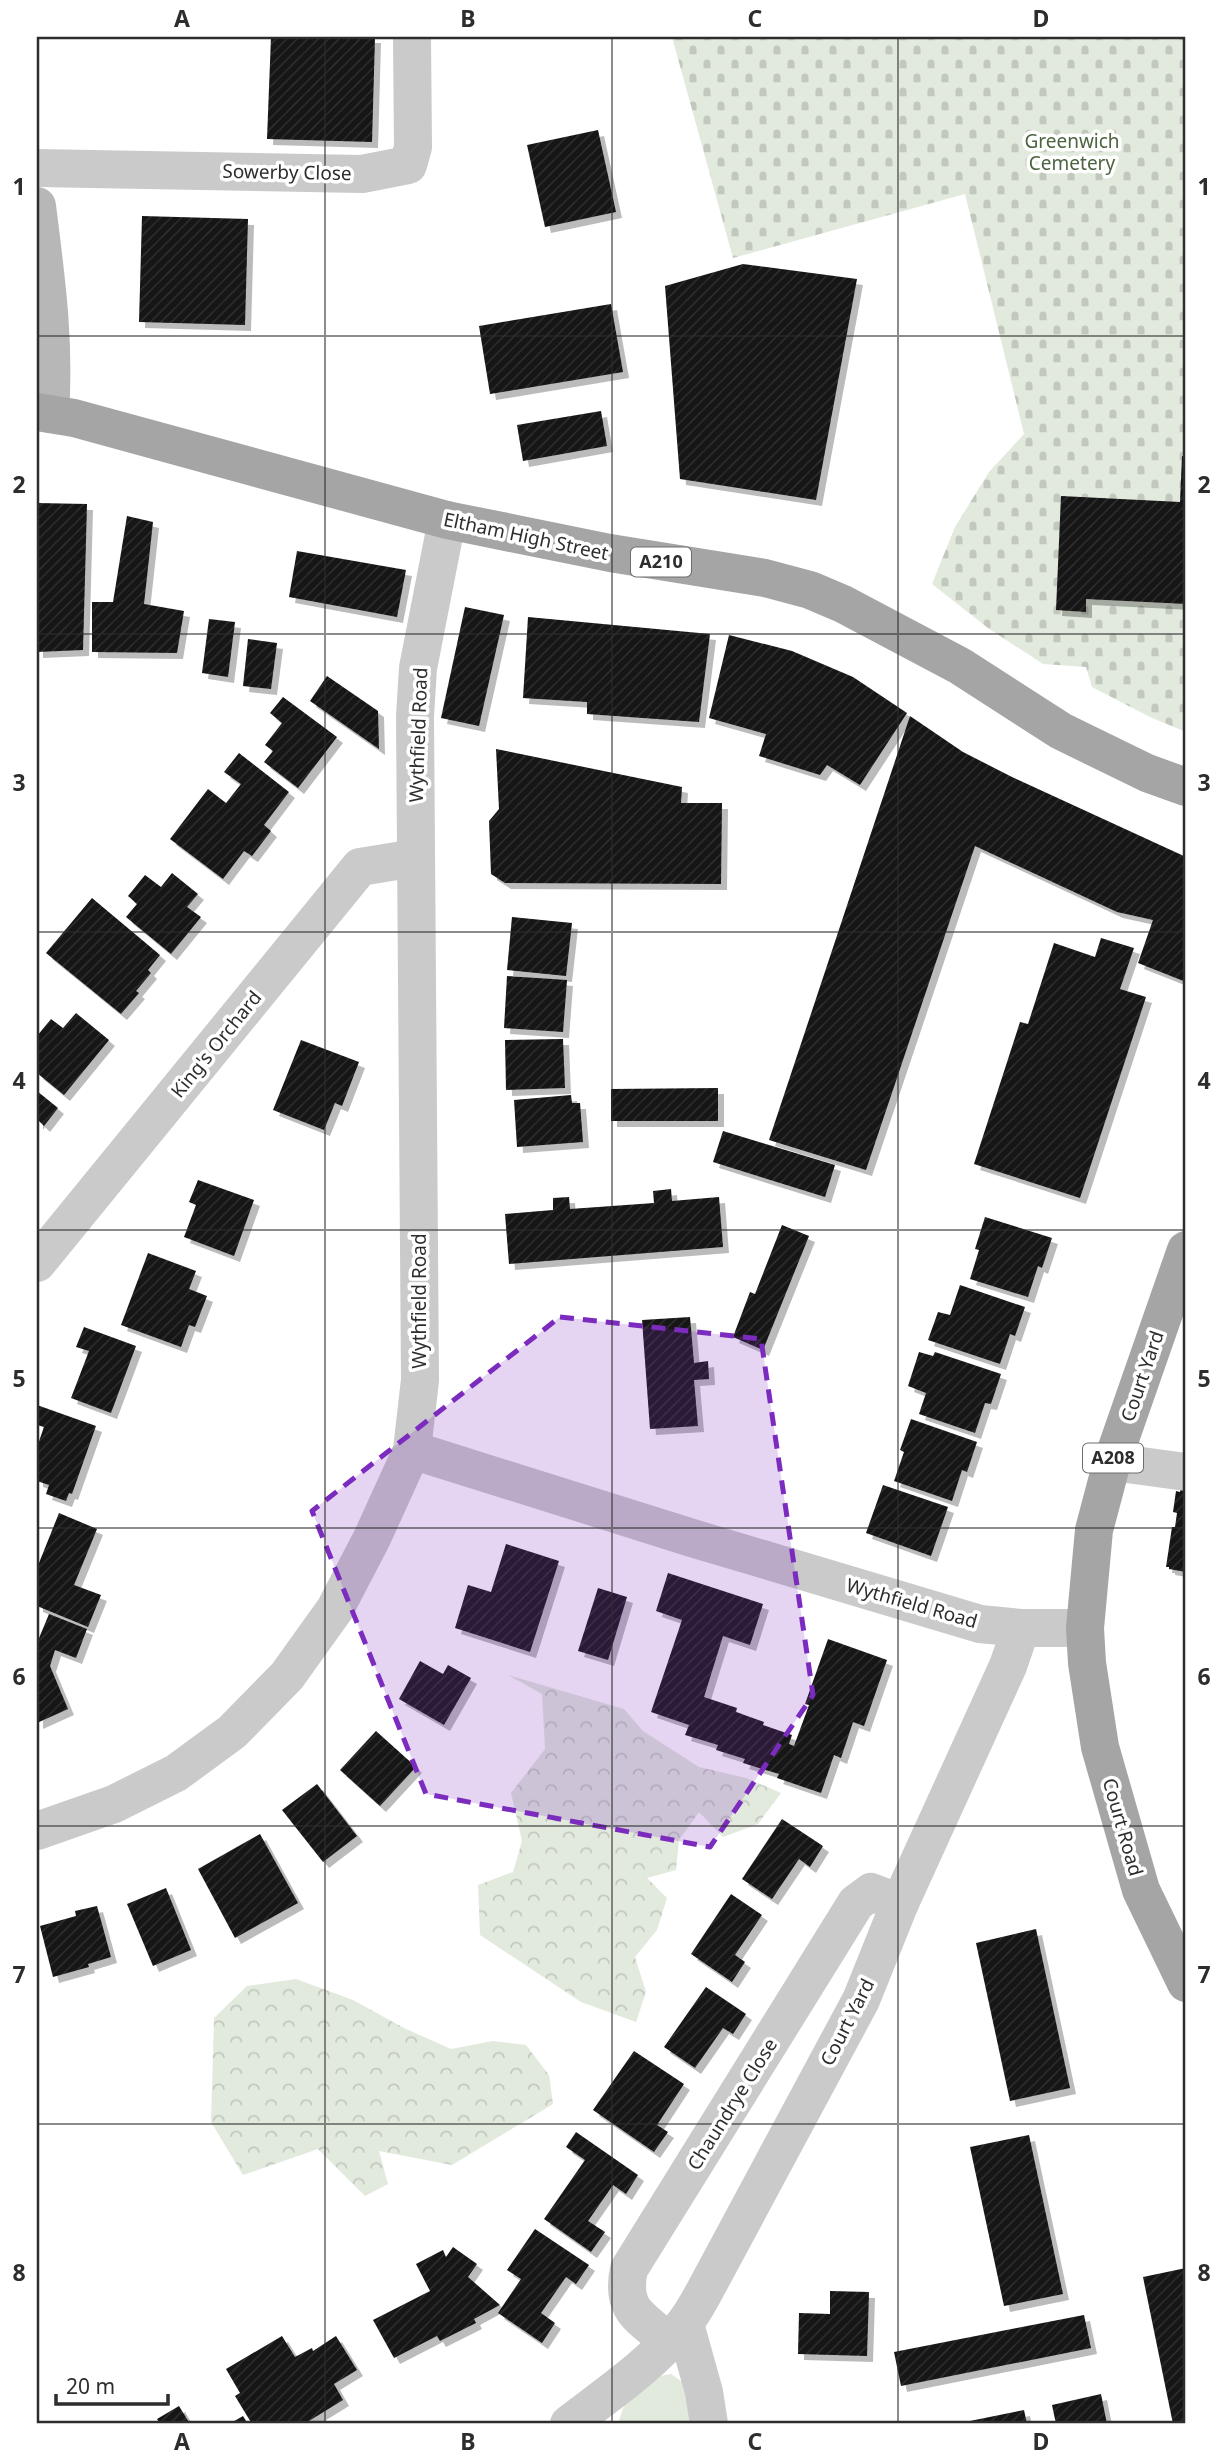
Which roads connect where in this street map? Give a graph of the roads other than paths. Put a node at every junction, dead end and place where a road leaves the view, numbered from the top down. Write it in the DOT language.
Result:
graph roads {
  1 [pos="412,37"];
  2 [pos="37,168"];
  3 [pos="37,206"];
  4 [pos="44,413"];
  5 [pos="447,520"];
  6 [pos="1186,787"];
  7 [pos="415,858"];
  8 [pos="1186,1250"];
  9 [pos="37,1263"];
  10 [pos="412,1450"];
  11 [pos="1112,1462"];
  12 [pos="1186,1472"];
  13 [pos="1021,1628"];
  14 [pos="1086,1645"];
  15 [pos="37,1830"];
  16 [pos="900,1903"];
  17 [pos="1186,1983"];
  18 [pos="677,2333"];
  19 [pos="569,2424"];
  20 [pos="709,2424"];
  1 -- 2 [label="street, Sowerby Close"];
  3 -- 4 [label="street"];
  4 -- 5 [label="main road, Eltham High Street / A210"];
  5 -- 6 [label="main road, Eltham High Street / A210"];
  5 -- 7 [label="street, Wythfield Road"];
  7 -- 9 [label="street, King's Orchard"];
  7 -- 10 [label="street, Wythfield Road"];
  8 -- 11 [label="main road, Court Yard / A208"];
  10 -- 13 [label="street, Wythfield Road"];
  10 -- 15 [label="street"];
  11 -- 12 [label="street"];
  11 -- 14 [label="main road, Court Yard / A208"];
  13 -- 14 [label="street"];
  13 -- 16 [label="street, Court Yard"];
  14 -- 17 [label="main road, Court Road / A208"];
  16 -- 18 [label="street, Court Yard"];
  16 -- 18 [label="street, Chaundrye Close"];
  18 -- 19 [label="street, Court Yard"];
  18 -- 20 [label="street"];
}
